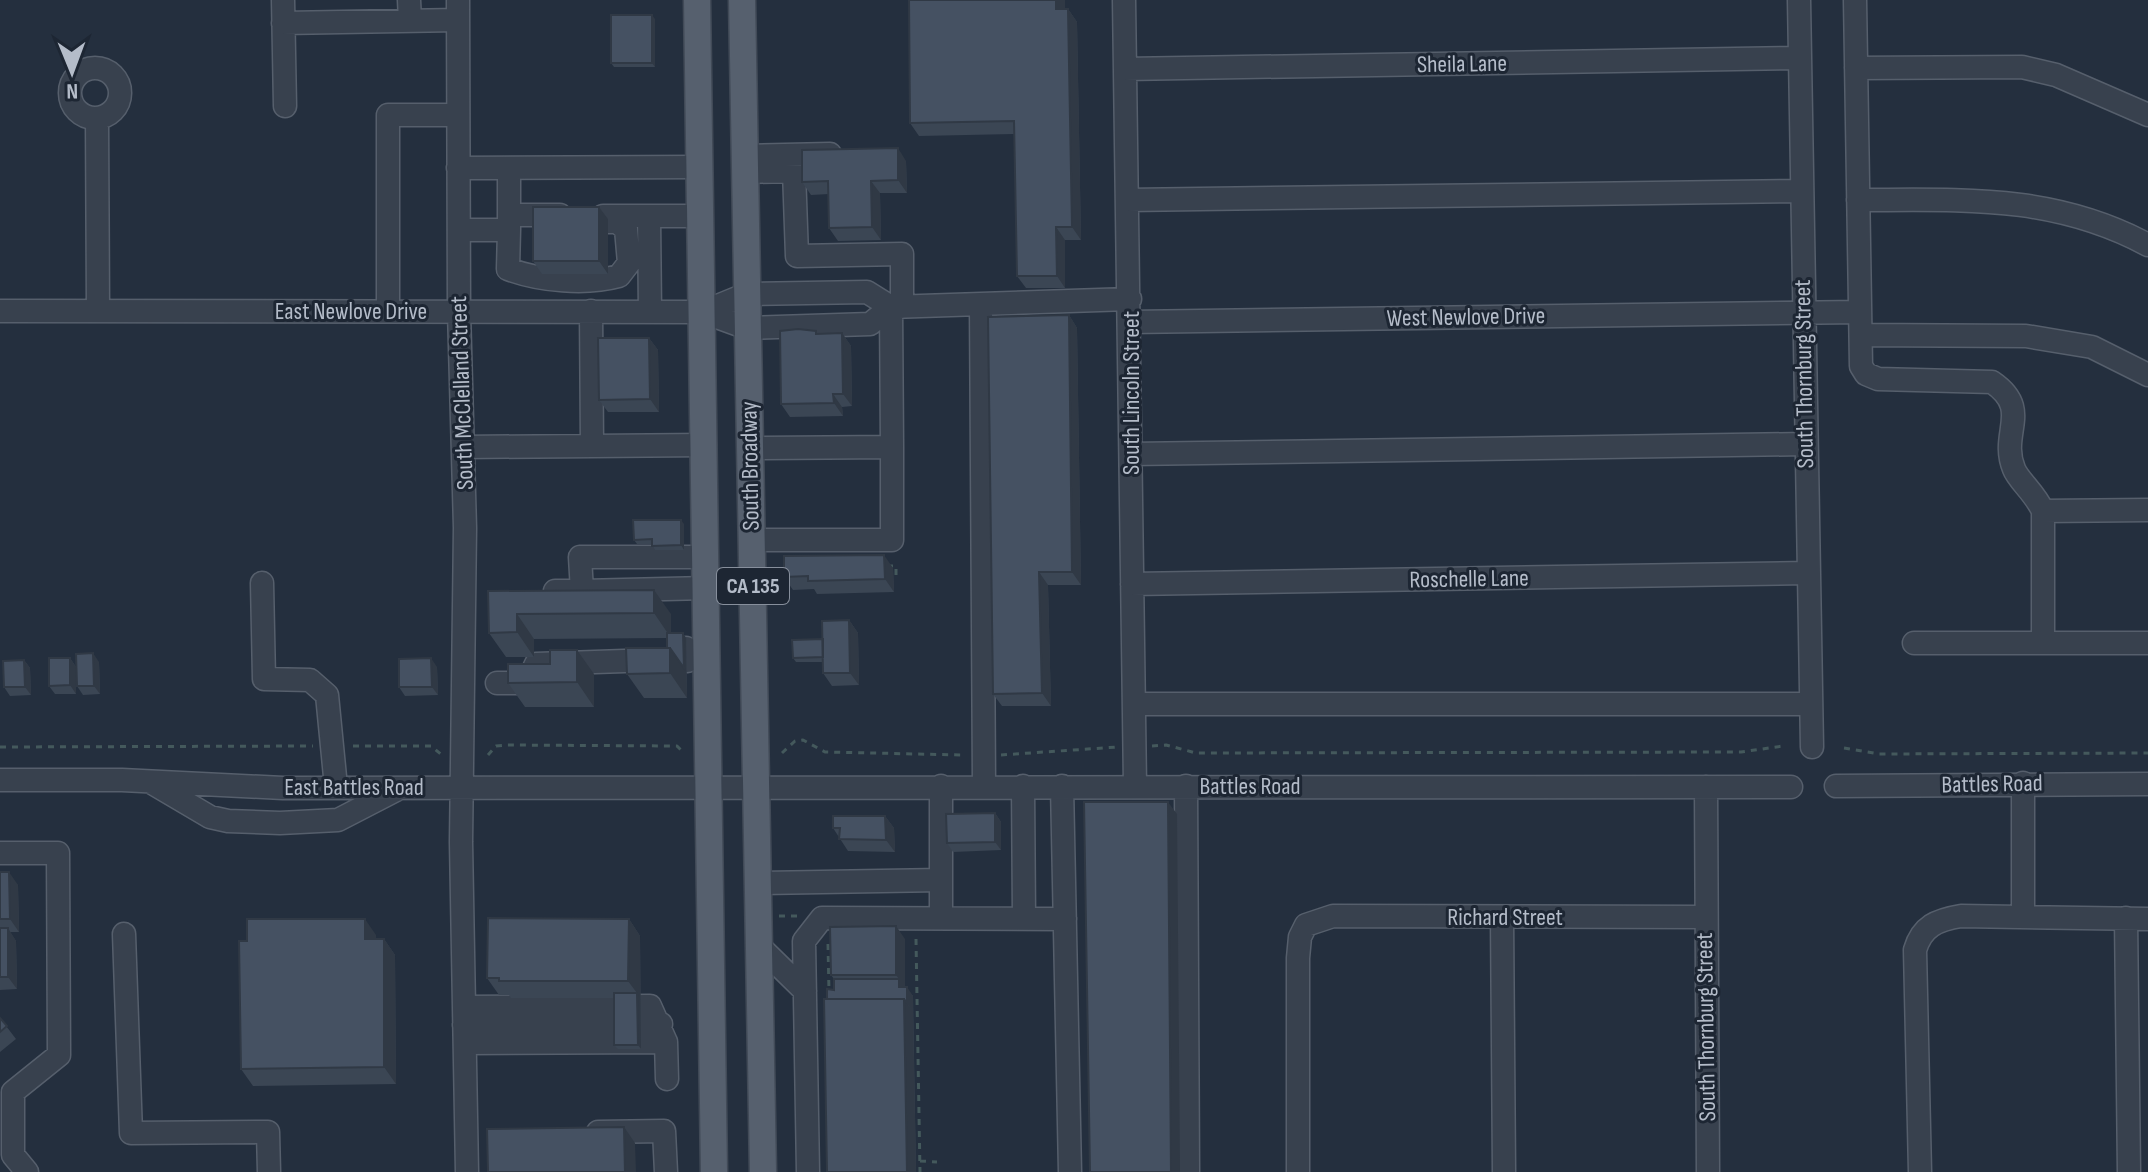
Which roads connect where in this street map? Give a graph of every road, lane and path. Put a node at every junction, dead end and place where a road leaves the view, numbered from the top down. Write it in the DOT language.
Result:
graph roads {
  1 [pos="697,0"];
  2 [pos="742,0"];
  3 [pos="1124,0"];
  4 [pos="1799,0"];
  5 [pos="1855,0"];
  6 [pos="409,10"];
  7 [pos="458,10"];
  8 [pos="283,11"];
  9 [pos="1800,58"];
  10 [pos="1856,68"];
  11 [pos="1125,69"];
  12 [pos="285,106"];
  13 [pos="458,115"];
  14 [pos="2148,115"];
  15 [pos="97,118"];
  16 [pos="847,154"];
  17 [pos="745,164"];
  18 [pos="700,167"];
  19 [pos="458,168"];
  20 [pos="509,168"];
  21 [pos="1800,191"];
  22 [pos="1128,200"];
  23 [pos="1858,200"];
  24 [pos="649,216"];
  25 [pos="701,216"];
  26 [pos="608,222"];
  27 [pos="509,223"];
  28 [pos="542,223"];
  29 [pos="459,230"];
  30 [pos="2148,245"];
  31 [pos="747,294"];
  32 [pos="981,304"];
  33 [pos="897,307"];
  34 [pos="0,311"];
  35 [pos="98,311"];
  36 [pos="388,311"];
  37 [pos="459,311"];
  38 [pos="591,311"];
  39 [pos="1130,311"];
  40 [pos="650,312"];
  41 [pos="703,312"];
  42 [pos="1860,312"];
  43 [pos="1802,313"];
  44 [pos="747,328"];
  45 [pos="1861,335"];
  46 [pos="2148,375"];
  47 [pos="1805,444"];
  48 [pos="705,445"];
  49 [pos="592,446"];
  50 [pos="463,447"];
  51 [pos="892,447"];
  52 [pos="750,448"];
  53 [pos="1131,454"];
  54 [pos="2148,510"];
  55 [pos="2043,511"];
  56 [pos="752,540"];
  57 [pos="706,557"];
  58 [pos="881,566"];
  59 [pos="1807,573"];
  60 [pos="896,580"];
  61 [pos="262,583"];
  62 [pos="1132,584"];
  63 [pos="707,588"];
  64 [pos="538,591"];
  65 [pos="582,591"];
  66 [pos="1914,643"];
  67 [pos="2043,643"];
  68 [pos="2148,643"];
  69 [pos="682,654"];
  70 [pos="497,683"];
  71 [pos="1134,704"];
  72 [pos="1811,704"];
  73 [pos="333,746"];
  74 [pos="1783,746"];
  75 [pos="0,747"];
  76 [pos="1134,747"];
  77 [pos="1812,747"];
  78 [pos="1844,748"];
  79 [pos="682,751"];
  80 [pos="782,753"];
  81 [pos="2148,753"];
  82 [pos="442,755"];
  83 [pos="488,755"];
  84 [pos="983,758"];
  85 [pos="0,780"];
  86 [pos="149,781"];
  87 [pos="2023,783"];
  88 [pos="2148,784"];
  89 [pos="709,786"];
  90 [pos="756,786"];
  91 [pos="941,786"];
  92 [pos="984,786"];
  93 [pos="1023,786"];
  94 [pos="1062,786"];
  95 [pos="1135,786"];
  96 [pos="1186,786"];
  97 [pos="1836,786"];
  98 [pos="336,787"];
  99 [pos="403,787"];
  100 [pos="462,787"];
  101 [pos="1706,787"];
  102 [pos="1791,787"];
  103 [pos="0,853"];
  104 [pos="941,880"];
  105 [pos="757,883"];
  106 [pos="779,916"];
  107 [pos="806,916"];
  108 [pos="1502,917"];
  109 [pos="1705,917"];
  110 [pos="2023,917"];
  111 [pos="941,918"];
  112 [pos="2137,918"];
  113 [pos="1024,919"];
  114 [pos="1065,919"];
  115 [pos="916,926"];
  116 [pos="124,934"];
  117 [pos="828,944"];
  118 [pos="758,945"];
  119 [pos="805,991"];
  120 [pos="829,1005"];
  121 [pos="464,1025"];
  122 [pos="662,1028"];
  123 [pos="667,1079"];
  124 [pos="573,1133"];
  125 [pos="920,1161"];
  126 [pos="937,1162"];
  127 [pos="27,1172"];
  128 [pos="269,1172"];
  129 [pos="467,1172"];
  130 [pos="666,1172"];
  131 [pos="714,1172"];
  132 [pos="763,1172"];
  133 [pos="808,1172"];
  134 [pos="920,1172"];
  135 [pos="1070,1172"];
  136 [pos="1188,1172"];
  137 [pos="1298,1172"];
  138 [pos="1504,1172"];
  139 [pos="1708,1172"];
  140 [pos="1920,1172"];
  141 [pos="2129,1172"];
  1 -- 18 [label="main road, South Broadway / CA 135"];
  2 -- 17 [label="main road, South Broadway / CA 135"];
  3 -- 11 [label="street, South Lincoln Street"];
  4 -- 9 [label="street, South Thornburg Street"];
  5 -- 10 [label="street"];
  6 -- 7 [label="street"];
  6 -- 8 [label="street"];
  7 -- 13 [label="street, South McClelland Street"];
  8 -- 12 [label="street"];
  9 -- 11 [label="street, Sheila Lane"];
  9 -- 21 [label="street, South Thornburg Street"];
  10 -- 14 [label="street"];
  10 -- 23 [label="street"];
  11 -- 22 [label="street, South Lincoln Street"];
  13 -- 19 [label="street, South McClelland Street"];
  13 -- 36 [label="street"];
  15 -- 35 [label="street"];
  16 -- 17 [label="street"];
  17 -- 31 [label="main road, South Broadway / CA 135"];
  17 -- 33 [label="street"];
  18 -- 20 [label="street"];
  18 -- 25 [label="main road, South Broadway / CA 135"];
  19 -- 20 [label="street"];
  19 -- 29 [label="street, South McClelland Street"];
  20 -- 27 [label="street"];
  21 -- 22 [label="street"];
  21 -- 43 [label="street, South Thornburg Street"];
  22 -- 39 [label="street, South Lincoln Street"];
  23 -- 30 [label="street"];
  23 -- 42 [label="street"];
  24 -- 25 [label="street"];
  24 -- 27 [label="street"];
  24 -- 40 [label="street"];
  25 -- 41 [label="main road, South Broadway / CA 135"];
  26 -- 27 [label="street"];
  27 -- 28 [label="street"];
  27 -- 29 [label="street"];
  29 -- 37 [label="street, South McClelland Street"];
  31 -- 33 [label="street"];
  31 -- 41 [label="street, East Newlove Drive"];
  31 -- 44 [label="main road, South Broadway / CA 135"];
  32 -- 33 [label="street, West Newlove Drive"];
  32 -- 39 [label="street, West Newlove Drive"];
  32 -- 84 [label="street"];
  33 -- 44 [label="street"];
  33 -- 51 [label="street"];
  34 -- 35 [label="street, East Newlove Drive"];
  35 -- 36 [label="street, East Newlove Drive"];
  36 -- 37 [label="street, East Newlove Drive"];
  37 -- 38 [label="street, East Newlove Drive"];
  37 -- 50 [label="street, South McClelland Street"];
  38 -- 40 [label="street, East Newlove Drive"];
  38 -- 49 [label="street"];
  39 -- 43 [label="street, West Newlove Drive"];
  39 -- 53 [label="street, South Lincoln Street"];
  40 -- 41 [label="street, East Newlove Drive"];
  41 -- 44 [label="street, East Newlove Drive"];
  41 -- 48 [label="main road, South Broadway / CA 135"];
  42 -- 43 [label="street, West Newlove Drive"];
  42 -- 45 [label="street"];
  43 -- 47 [label="street, South Thornburg Street"];
  44 -- 52 [label="main road, South Broadway / CA 135"];
  45 -- 46 [label="street"];
  45 -- 55 [label="street"];
  47 -- 53 [label="street"];
  47 -- 59 [label="street, South Thornburg Street"];
  48 -- 49 [label="street"];
  48 -- 57 [label="main road, South Broadway / CA 135"];
  49 -- 50 [label="street"];
  50 -- 100 [label="street, South McClelland Street"];
  51 -- 52 [label="street"];
  51 -- 56 [label="street"];
  52 -- 56 [label="main road, South Broadway / CA 135"];
  53 -- 62 [label="street, South Lincoln Street"];
  54 -- 55 [label="street"];
  55 -- 67 [label="street"];
  56 -- 90 [label="main road, South Broadway / CA 135"];
  57 -- 63 [label="main road, South Broadway / CA 135"];
  57 -- 65 [label="street"];
  58 -- 60 [label="path"];
  59 -- 62 [label="street, Roschelle Lane"];
  59 -- 72 [label="street, South Thornburg Street"];
  61 -- 73 [label="street"];
  62 -- 71 [label="street, South Lincoln Street"];
  63 -- 65 [label="street"];
  63 -- 69 [label="main road, South Broadway / CA 135"];
  64 -- 65 [label="street"];
  66 -- 67 [label="street"];
  67 -- 68 [label="street"];
  69 -- 70 [label="street"];
  69 -- 89 [label="main road, South Broadway / CA 135"];
  71 -- 72 [label="street"];
  71 -- 76 [label="street, South Lincoln Street"];
  72 -- 77 [label="street, South Thornburg Street"];
  73 -- 75 [label="path"];
  73 -- 82 [label="path"];
  73 -- 98 [label="street"];
  74 -- 76 [label="path"];
  76 -- 84 [label="path"];
  76 -- 95 [label="street, South Lincoln Street"];
  78 -- 81 [label="path"];
  79 -- 83 [label="path"];
  80 -- 84 [label="path"];
  84 -- 92 [label="street"];
  85 -- 86 [label="street, East Battles Road"];
  86 -- 98 [label="street, East Battles Road"];
  86 -- 99 [label="street"];
  87 -- 88 [label="street, Battles Road"];
  87 -- 97 [label="street, Battles Road"];
  87 -- 110 [label="street"];
  89 -- 90 [label="street, Battles Road"];
  89 -- 100 [label="street, East Battles Road"];
  89 -- 131 [label="main road, South Broadway / CA 135"];
  90 -- 91 [label="street, Battles Road"];
  90 -- 105 [label="main road, South Broadway / CA 135"];
  91 -- 92 [label="street, Battles Road"];
  91 -- 104 [label="street"];
  92 -- 93 [label="street, Battles Road"];
  93 -- 94 [label="street, Battles Road"];
  93 -- 113 [label="street"];
  94 -- 95 [label="street, Battles Road"];
  94 -- 114 [label="street"];
  95 -- 96 [label="street, Battles Road"];
  96 -- 101 [label="street, Battles Road"];
  96 -- 136 [label="street"];
  98 -- 99 [label="street, East Battles Road"];
  99 -- 100 [label="street, East Battles Road"];
  100 -- 121 [label="street, South McClelland Street"];
  101 -- 102 [label="street, Battles Road"];
  101 -- 109 [label="street, South Thornburg Street"];
  103 -- 127 [label="street"];
  104 -- 105 [label="street"];
  104 -- 111 [label="street"];
  105 -- 118 [label="main road, South Broadway / CA 135"];
  106 -- 107 [label="path"];
  108 -- 109 [label="street, Richard Street"];
  108 -- 137 [label="street, Richard Street"];
  108 -- 138 [label="street"];
  109 -- 139 [label="street, South Thornburg Street"];
  110 -- 112 [label="street"];
  110 -- 140 [label="street"];
  111 -- 113 [label="street"];
  111 -- 119 [label="street"];
  112 -- 141 [label="street"];
  113 -- 114 [label="street"];
  114 -- 135 [label="street"];
  115 -- 125 [label="path"];
  116 -- 128 [label="street"];
  117 -- 120 [label="path"];
  118 -- 119 [label="street"];
  118 -- 132 [label="main road, South Broadway / CA 135"];
  119 -- 133 [label="street"];
  121 -- 122 [label="street"];
  121 -- 122 [label="street"];
  121 -- 129 [label="street, South McClelland Street"];
  122 -- 123 [label="street"];
  124 -- 130 [label="street"];
  125 -- 126 [label="path"];
  125 -- 134 [label="path"];
}
